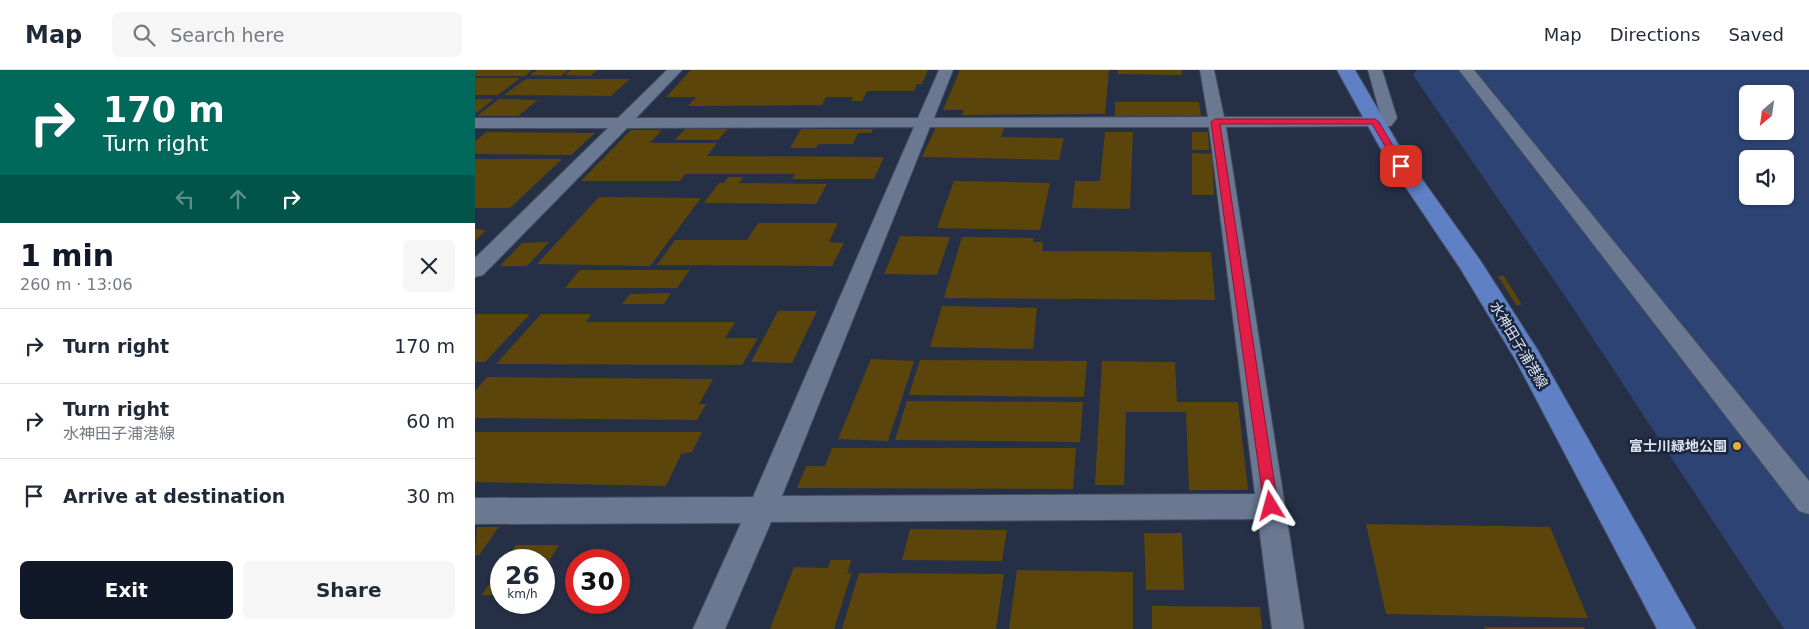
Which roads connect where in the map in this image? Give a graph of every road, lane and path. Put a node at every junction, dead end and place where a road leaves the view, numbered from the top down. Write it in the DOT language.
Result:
graph roads {
  1 [pos="675,70"];
  2 [pos="946,70"];
  3 [pos="1207,70"];
  4 [pos="1346,70"];
  5 [pos="1375,70"];
  6 [pos="1466,70"];
  7 [pos="1215,122"];
  8 [pos="1375,122"];
  9 [pos="475,123"];
  10 [pos="622,123"];
  11 [pos="924,123"];
  12 [pos="475,270"];
  13 [pos="1809,502"];
  14 [pos="1271,506"];
  15 [pos="762,510"];
  16 [pos="475,511"];
  17 [pos="709,629"];
  18 [pos="1288,629"];
  19 [pos="1677,629"];
  1 -- 10 [label="street"];
  2 -- 11 [label="street"];
  3 -- 7 [label="street"];
  4 -- 8 [label="main road, 水神田子浦港線"];
  5 -- 8 [label="street"];
  6 -- 13 [label="street"];
  7 -- 8 [label="street"];
  7 -- 11 [label="street"];
  7 -- 14 [label="street"];
  8 -- 19 [label="main road, 水神田子浦港線"];
  9 -- 10 [label="street"];
  10 -- 11 [label="street"];
  10 -- 12 [label="street"];
  11 -- 15 [label="street"];
  14 -- 15 [label="street"];
  14 -- 18 [label="street"];
  15 -- 16 [label="street"];
  15 -- 17 [label="street"];
}
